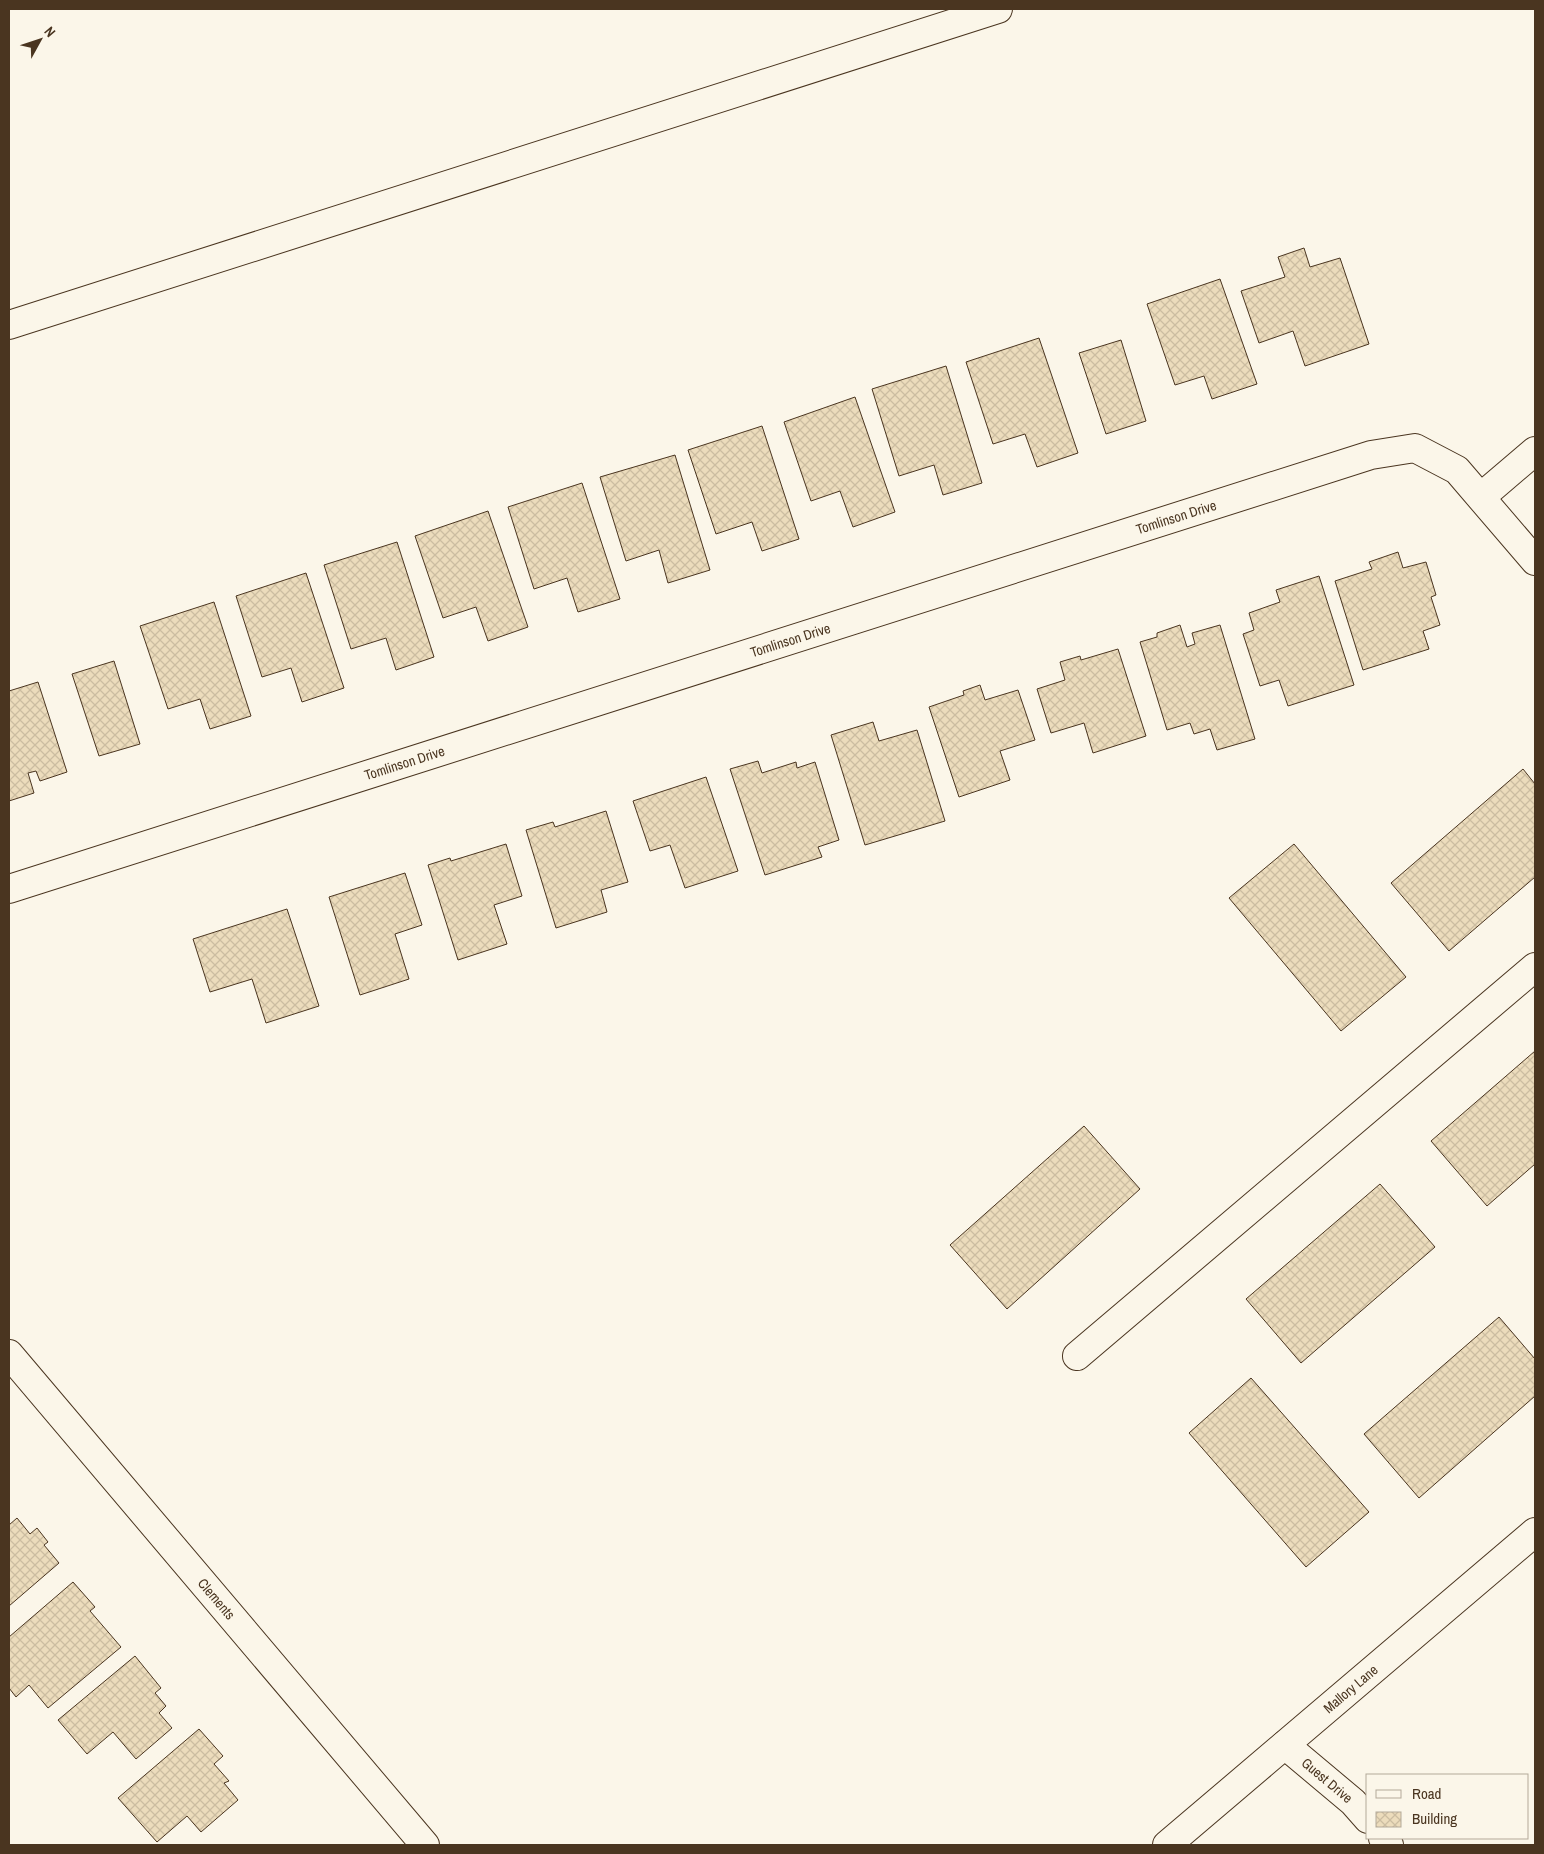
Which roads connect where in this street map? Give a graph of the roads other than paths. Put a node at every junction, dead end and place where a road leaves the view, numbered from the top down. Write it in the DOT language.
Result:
graph roads {
  1 [pos="998,9"];
  2 [pos="9,325"];
  3 [pos="1535,451"];
  4 [pos="1481,497"];
  5 [pos="1535,560"];
  6 [pos="9,889"];
  7 [pos="1535,968"];
  8 [pos="9,1354"];
  9 [pos="1078,1356"];
  10 [pos="1535,1532"];
  11 [pos="1284,1745"];
  12 [pos="1366,1817"];
  13 [pos="425,1845"];
  14 [pos="1167,1845"];
  1 -- 2 [label="main road"];
  3 -- 4 [label="main road"];
  4 -- 5 [label="main road, Tomlinson Drive"];
  4 -- 6 [label="main road, Tomlinson Drive"];
  7 -- 9 [label="main road"];
  8 -- 13 [label="main road, Clements"];
  10 -- 11 [label="main road, Mallory Lane"];
  11 -- 12 [label="main road, Guest Drive"];
  11 -- 14 [label="main road, Mallory Lane"];
}
